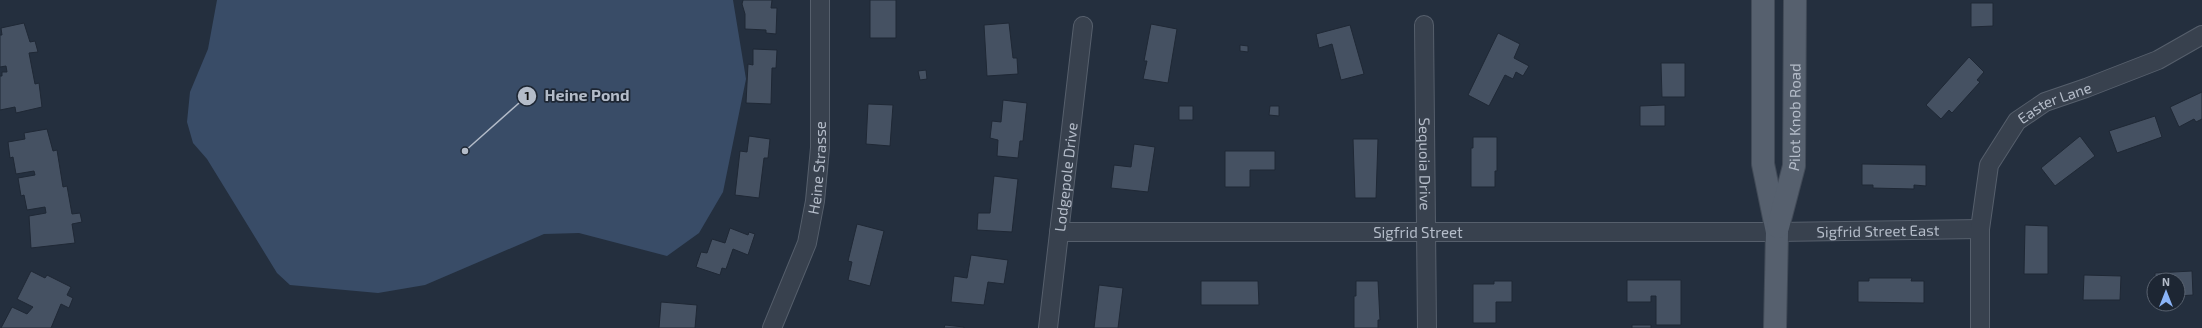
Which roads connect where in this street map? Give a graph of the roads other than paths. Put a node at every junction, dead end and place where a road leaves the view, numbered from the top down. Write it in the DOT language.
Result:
graph roads {
  1 [pos="820,0"];
  2 [pos="1763,0"];
  3 [pos="1796,0"];
  4 [pos="1424,25"];
  5 [pos="1083,26"];
  6 [pos="2202,35"];
  7 [pos="1980,229"];
  8 [pos="1426,231"];
  9 [pos="1059,232"];
  10 [pos="1777,232"];
  11 [pos="772,328"];
  12 [pos="1048,328"];
  13 [pos="1427,328"];
  14 [pos="1776,328"];
  15 [pos="1980,328"];
  1 -- 11 [label="street, Heine Strasse"];
  2 -- 10 [label="main road, Pilot Knob Road"];
  3 -- 10 [label="main road, Pilot Knob Road"];
  4 -- 8 [label="street, Sequoia Drive"];
  5 -- 9 [label="street, Lodgepole Drive"];
  6 -- 7 [label="street, Easter Lane"];
  7 -- 10 [label="street, Sigfrid Street East"];
  7 -- 15 [label="street, Easter Lane"];
  8 -- 9 [label="street, Sigfrid Street"];
  8 -- 10 [label="street, Sigfrid Street"];
  8 -- 13 [label="street, Sequoia Drive"];
  9 -- 12 [label="street, Lodgepole Drive"];
  10 -- 14 [label="main road, Pilot Knob Road"];
}
